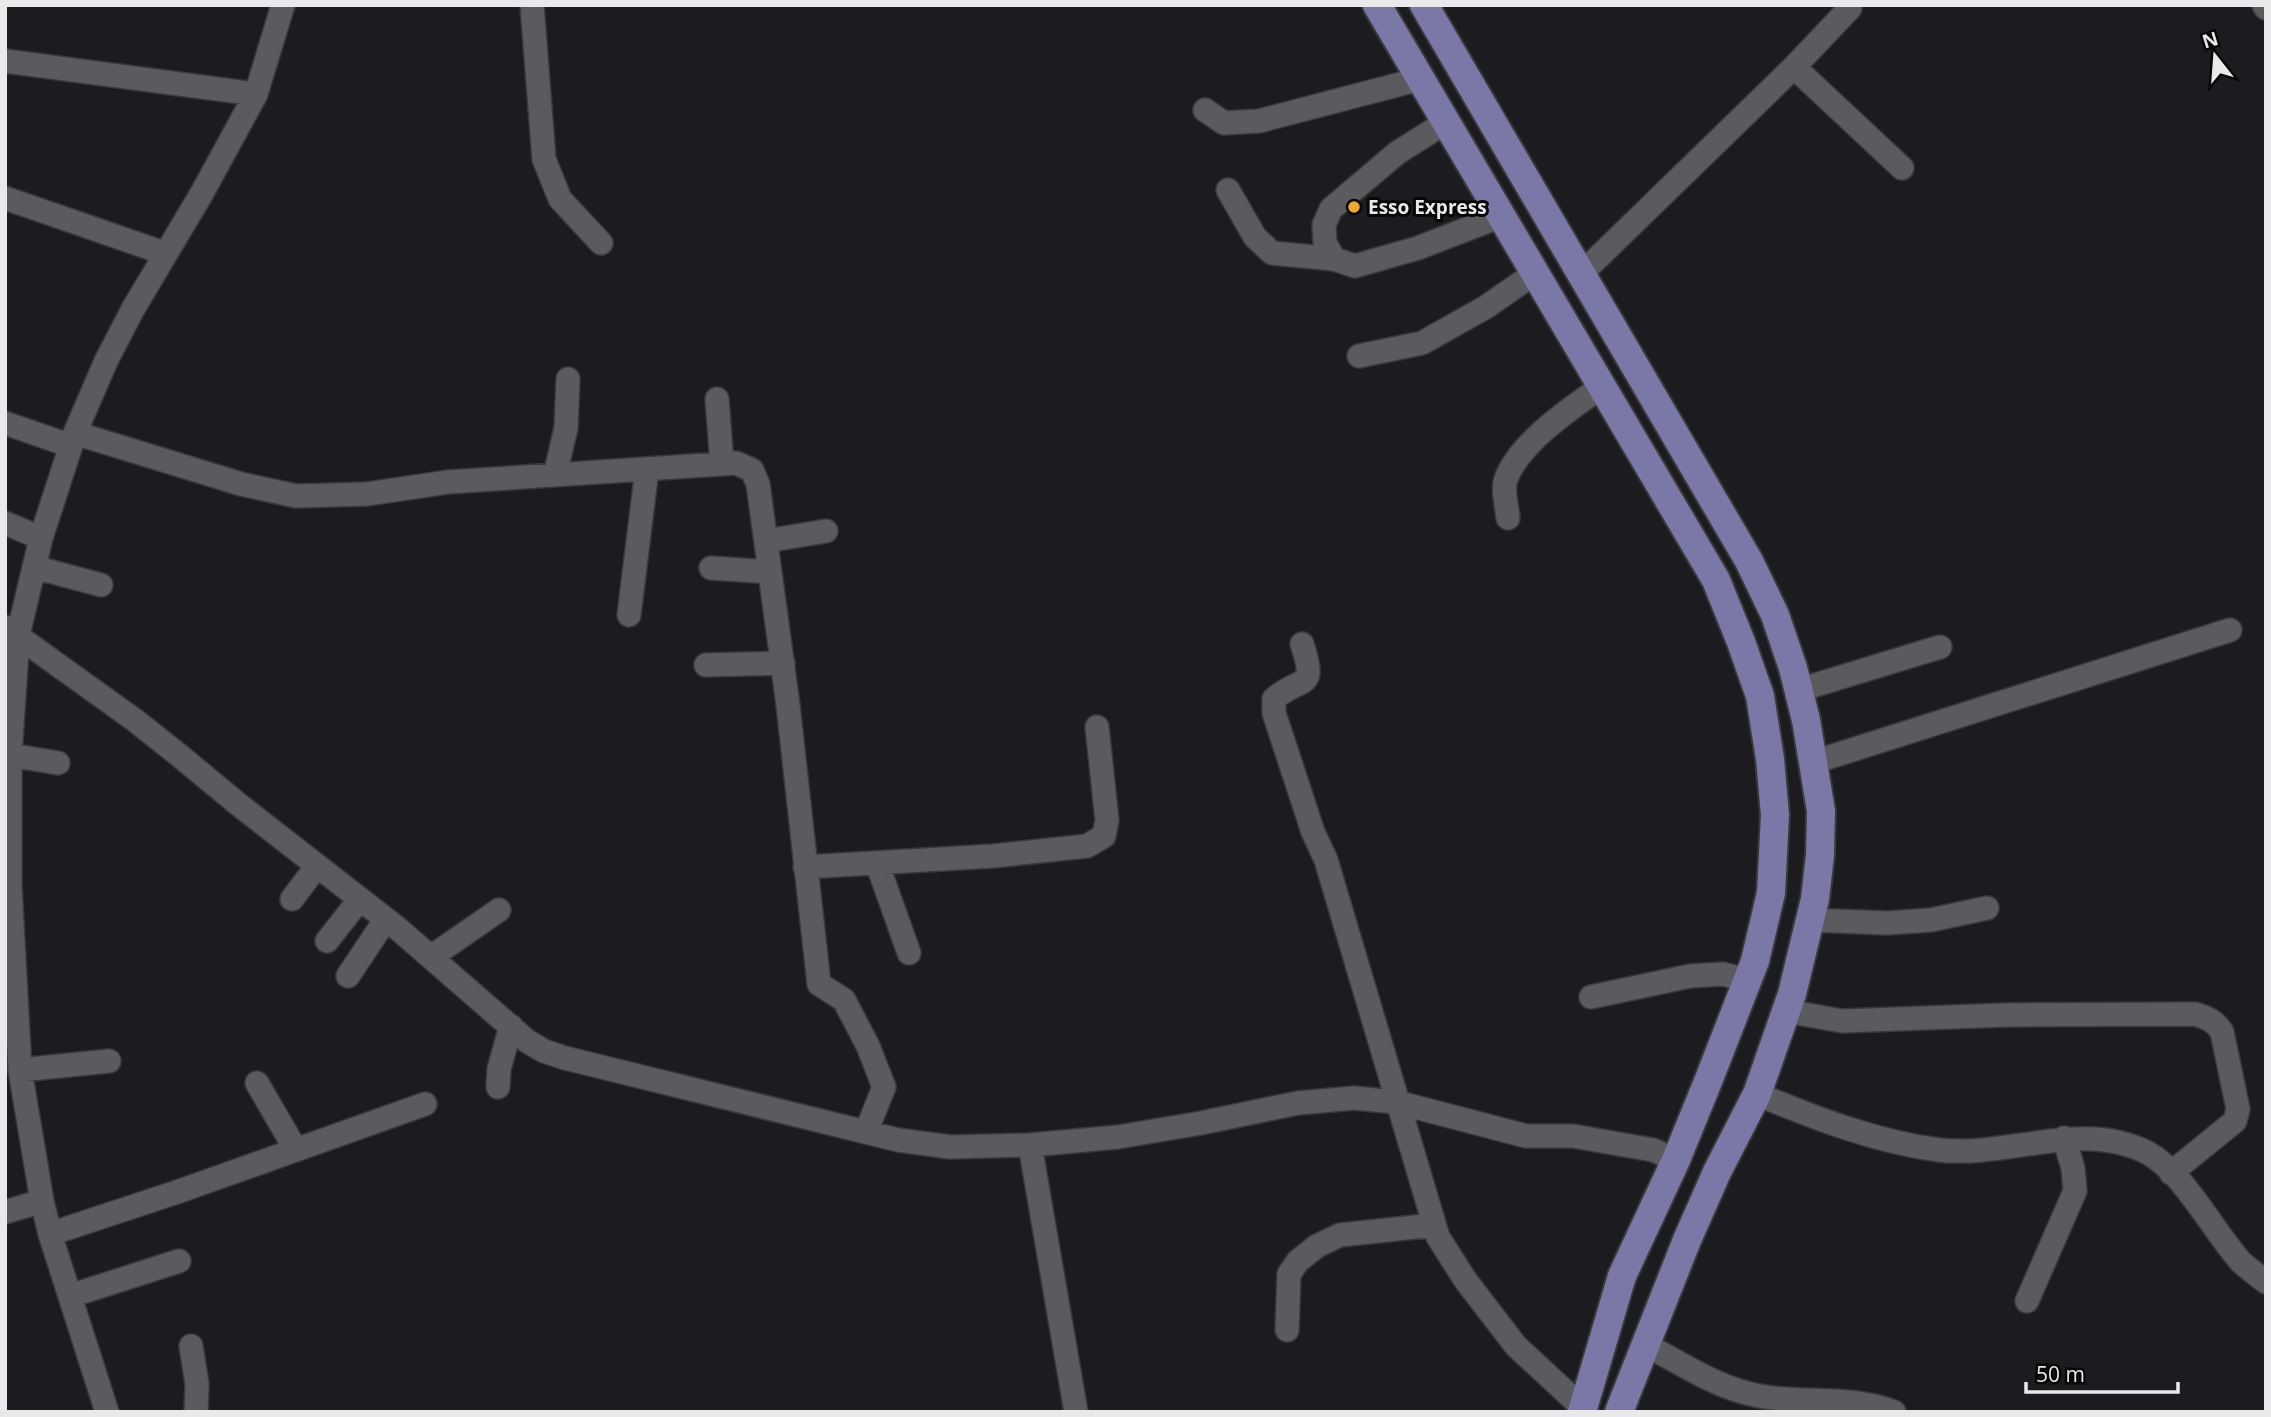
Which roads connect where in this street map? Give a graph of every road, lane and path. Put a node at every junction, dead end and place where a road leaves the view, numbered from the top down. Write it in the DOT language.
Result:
graph roads {
  1 [pos="283,5"];
  2 [pos="532,5"];
  3 [pos="1377,5"];
  4 [pos="1424,5"];
  5 [pos="1850,8"];
  6 [pos="5,61"];
  7 [pos="1794,66"];
  8 [pos="1420,79"];
  9 [pos="256,94"];
  10 [pos="1205,110"];
  11 [pos="1446,122"];
  12 [pos="1902,168"];
  13 [pos="1228,190"];
  14 [pos="5,198"];
  15 [pos="1501,216"];
  16 [pos="601,243"];
  17 [pos="164,254"];
  18 [pos="1334,259"];
  19 [pos="1535,273"];
  20 [pos="1581,274"];
  21 [pos="1359,356"];
  22 [pos="568,379"];
  23 [pos="1601,387"];
  24 [pos="717,399"];
  25 [pos="5,423"];
  26 [pos="73,439"];
  27 [pos="722,464"];
  28 [pos="646,469"];
  29 [pos="555,475"];
  30 [pos="1508,518"];
  31 [pos="5,523"];
  32 [pos="826,531"];
  33 [pos="41,538"];
  34 [pos="766,541"];
  35 [pos="34,567"];
  36 [pos="711,568"];
  37 [pos="770,572"];
  38 [pos="101,585"];
  39 [pos="629,615"];
  40 [pos="2230,630"];
  41 [pos="12,631"];
  42 [pos="1301,643"];
  43 [pos="1940,647"];
  44 [pos="10,662"];
  45 [pos="783,663"];
  46 [pos="706,665"];
  47 [pos="1799,690"];
  48 [pos="1097,727"];
  49 [pos="9,755"];
  50 [pos="1814,762"];
  51 [pos="58,763"];
  52 [pos="877,863"];
  53 [pos="317,866"];
  54 [pos="805,867"];
  55 [pos="292,899"];
  56 [pos="360,899"];
  57 [pos="1987,908"];
  58 [pos="499,910"];
  59 [pos="386,919"];
  60 [pos="1810,920"];
  61 [pos="327,941"];
  62 [pos="909,953"];
  63 [pos="431,957"];
  64 [pos="348,976"];
  65 [pos="1747,980"];
  66 [pos="1591,997"];
  67 [pos="1786,1011"];
  68 [pos="510,1026"];
  69 [pos="109,1061"];
  70 [pos="20,1070"];
  71 [pos="257,1083"];
  72 [pos="498,1087"];
  73 [pos="1757,1094"];
  74 [pos="1396,1102"];
  75 [pos="425,1104"];
  76 [pos="866,1132"];
  77 [pos="2064,1138"];
  78 [pos="1030,1145"];
  79 [pos="296,1150"];
  80 [pos="1676,1160"];
  81 [pos="2171,1173"];
  82 [pos="42,1202"];
  83 [pos="5,1212"];
  84 [pos="1434,1225"];
  85 [pos="50,1234"];
  86 [pos="179,1261"];
  87 [pos="2266,1282"];
  88 [pos="70,1296"];
  89 [pos="2027,1301"];
  90 [pos="1287,1330"];
  91 [pos="1646,1345"];
  92 [pos="191,1346"];
  93 [pos="1583,1410"];
  94 [pos="107,1412"];
  95 [pos="195,1412"];
  96 [pos="1076,1412"];
  97 [pos="1619,1412"];
  98 [pos="1894,1412"];
  1 -- 9 [label="street"];
  2 -- 16 [label="street"];
  3 -- 8 [label="main road"];
  4 -- 20 [label="main road"];
  5 -- 7 [label="street"];
  6 -- 9 [label="street"];
  7 -- 12 [label="street"];
  7 -- 20 [label="street"];
  8 -- 10 [label="street"];
  8 -- 11 [label="main road"];
  9 -- 17 [label="street"];
  11 -- 15 [label="main road"];
  11 -- 18 [label="street"];
  13 -- 18 [label="street"];
  14 -- 17 [label="street"];
  15 -- 18 [label="street"];
  15 -- 19 [label="main road"];
  17 -- 26 [label="street"];
  19 -- 21 [label="street"];
  19 -- 23 [label="main road"];
  20 -- 47 [label="main road"];
  22 -- 29 [label="street"];
  23 -- 30 [label="street"];
  23 -- 65 [label="main road"];
  24 -- 27 [label="street"];
  25 -- 26 [label="street"];
  26 -- 29 [label="street"];
  26 -- 33 [label="street"];
  27 -- 28 [label="street"];
  27 -- 34 [label="street"];
  28 -- 29 [label="street"];
  28 -- 39 [label="street"];
  31 -- 33 [label="street"];
  32 -- 34 [label="street"];
  33 -- 35 [label="street"];
  34 -- 37 [label="street"];
  35 -- 38 [label="street"];
  35 -- 41 [label="street"];
  36 -- 37 [label="street"];
  37 -- 45 [label="street"];
  40 -- 50 [label="street"];
  41 -- 44 [label="street"];
  41 -- 53 [label="street"];
  42 -- 74 [label="street"];
  43 -- 47 [label="street"];
  44 -- 49 [label="street"];
  45 -- 46 [label="street"];
  45 -- 54 [label="street"];
  47 -- 50 [label="main road"];
  48 -- 52 [label="street"];
  49 -- 51 [label="street"];
  49 -- 70 [label="street"];
  50 -- 60 [label="main road"];
  52 -- 54 [label="street"];
  52 -- 62 [label="street"];
  53 -- 55 [label="street"];
  53 -- 56 [label="street"];
  54 -- 76 [label="street"];
  56 -- 59 [label="street"];
  56 -- 61 [label="street"];
  57 -- 60 [label="street"];
  58 -- 63 [label="street"];
  59 -- 63 [label="street"];
  59 -- 64 [label="street"];
  60 -- 67 [label="main road"];
  63 -- 68 [label="street"];
  65 -- 66 [label="street"];
  65 -- 80 [label="main road"];
  67 -- 73 [label="main road"];
  67 -- 81 [label="street"];
  68 -- 72 [label="street"];
  68 -- 76 [label="street"];
  69 -- 70 [label="street"];
  70 -- 82 [label="street"];
  71 -- 79 [label="street"];
  73 -- 77 [label="street"];
  73 -- 91 [label="main road"];
  74 -- 78 [label="street"];
  74 -- 80 [label="street"];
  74 -- 84 [label="street"];
  75 -- 79 [label="street"];
  76 -- 78 [label="street"];
  77 -- 81 [label="street"];
  77 -- 89 [label="street"];
  78 -- 96 [label="street"];
  79 -- 85 [label="street"];
  80 -- 93 [label="main road"];
  81 -- 87 [label="street"];
  82 -- 83 [label="street"];
  82 -- 85 [label="street"];
  84 -- 90 [label="street"];
  84 -- 93 [label="street"];
  85 -- 88 [label="street"];
  86 -- 88 [label="street"];
  88 -- 94 [label="street"];
  91 -- 97 [label="main road"];
  91 -- 98 [label="street"];
  92 -- 95 [label="street"];
}
